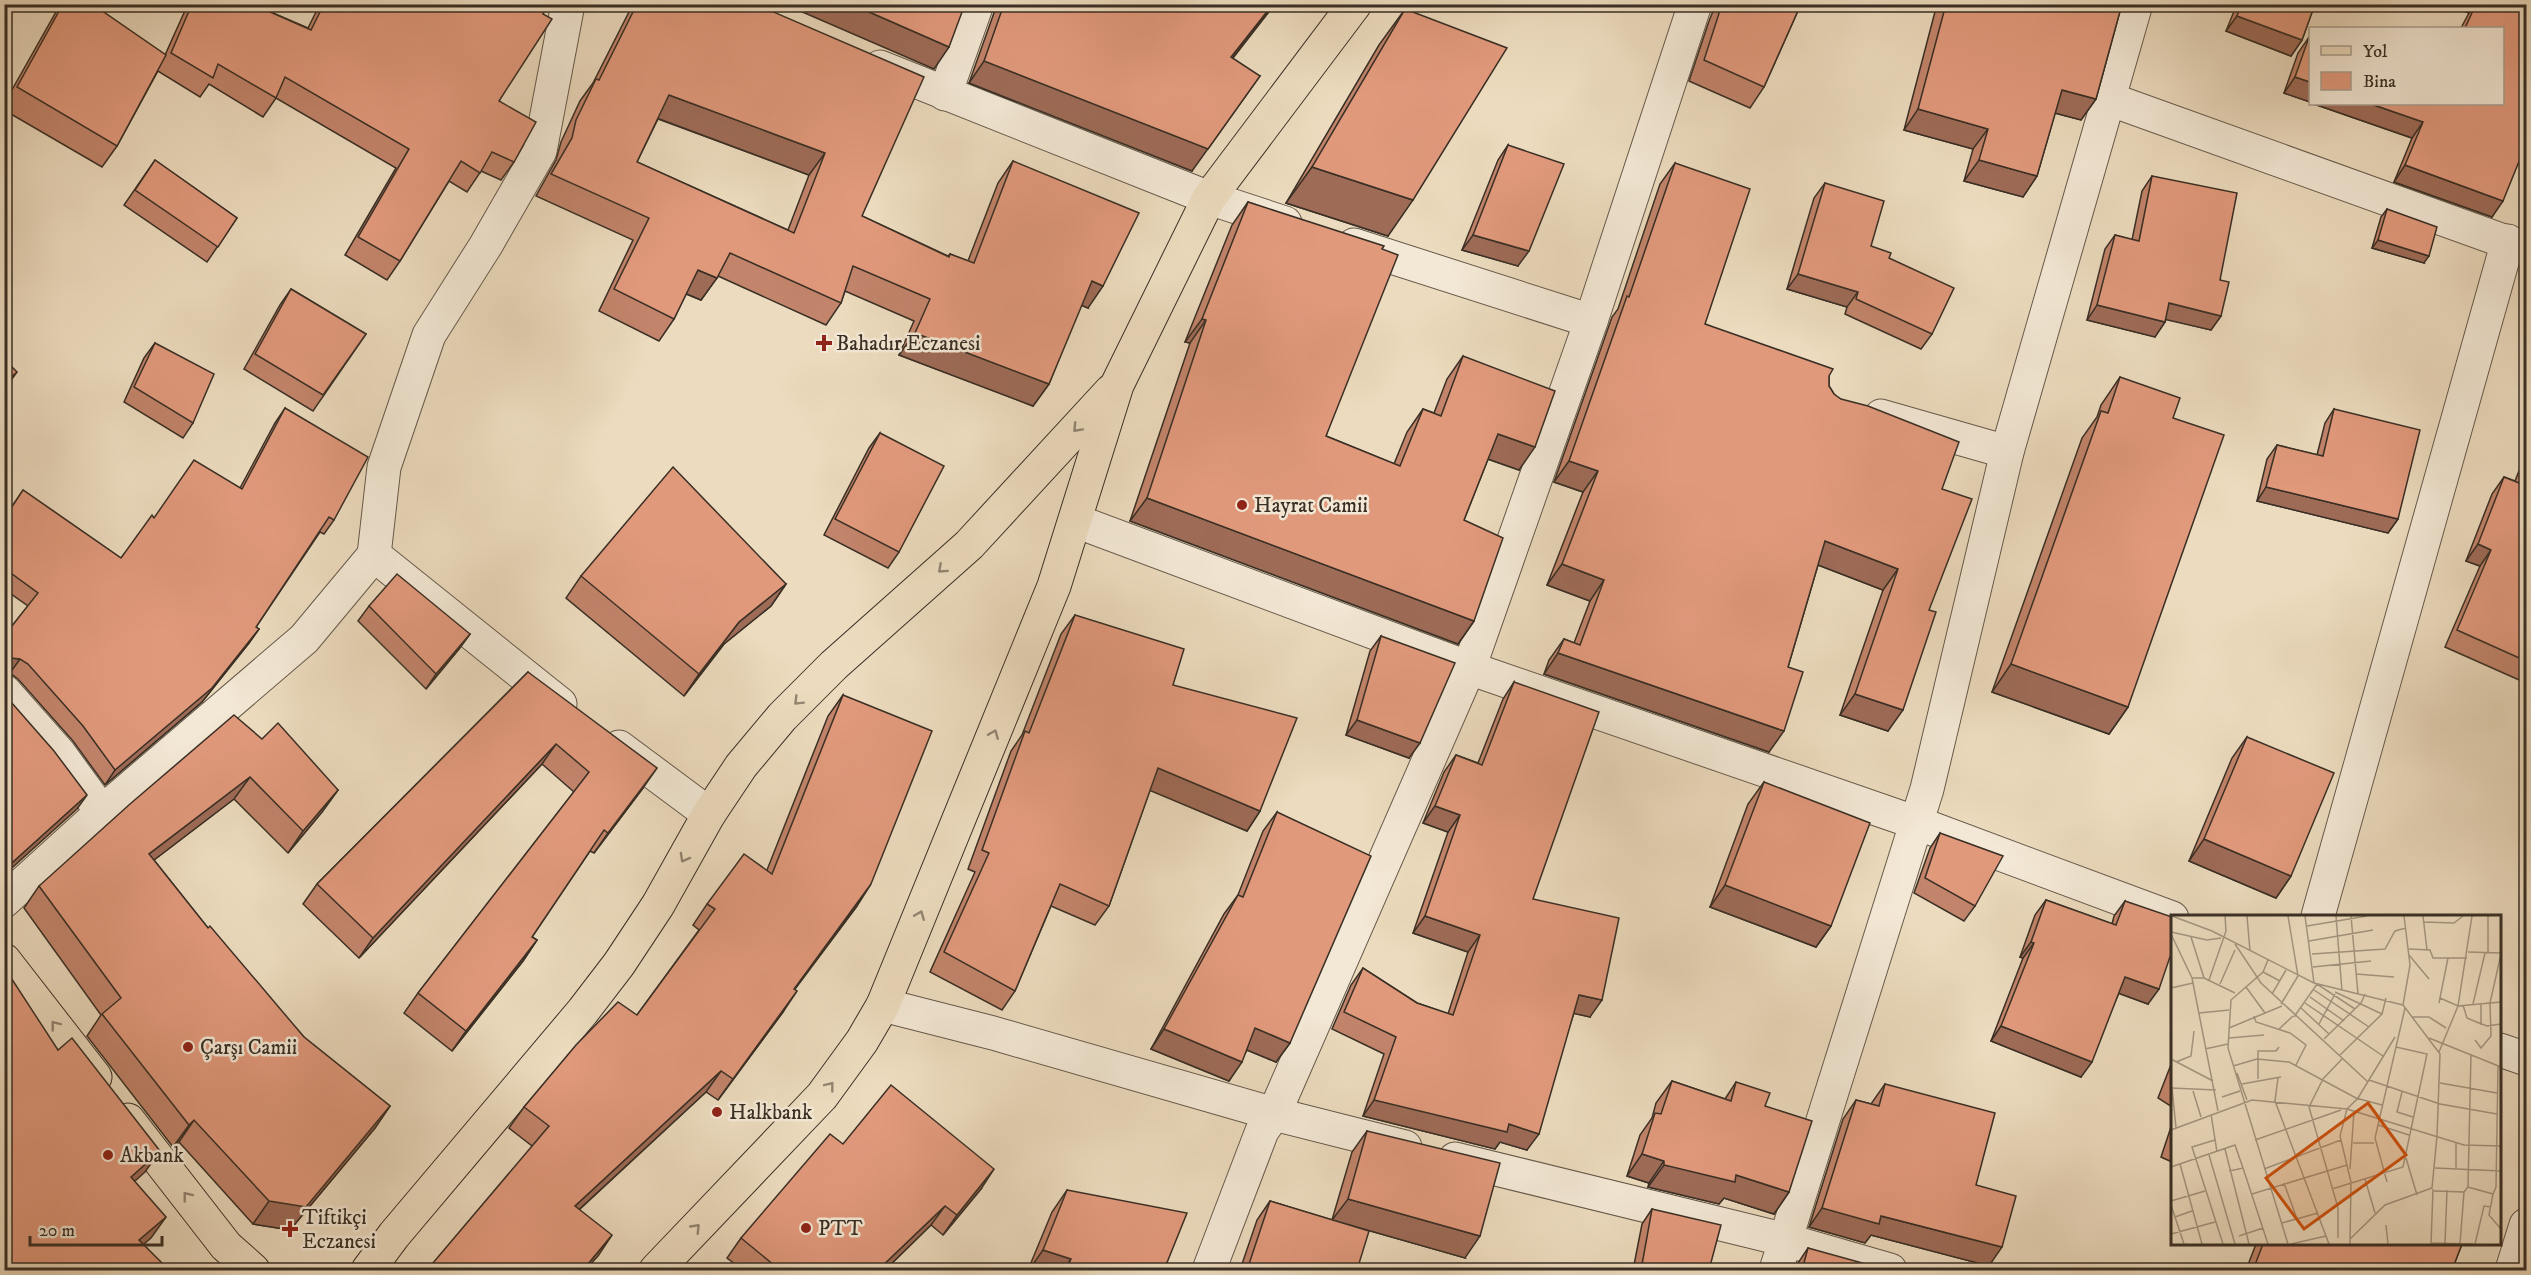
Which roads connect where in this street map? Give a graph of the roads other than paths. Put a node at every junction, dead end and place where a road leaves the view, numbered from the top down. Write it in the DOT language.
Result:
graph roads {
  1 [pos="568,4"];
  2 [pos="976,4"];
  3 [pos="1355,4"];
  4 [pos="1695,4"];
  5 [pos="2136,4"];
  6 [pos="850,54"];
  7 [pos="945,94"];
  8 [pos="2109,99"];
  9 [pos="1209,198"];
  10 [pos="2517,245"];
  11 [pos="1591,321"];
  12 [pos="1117,385"];
  13 [pos="1854,409"];
  14 [pos="2007,452"];
  15 [pos="1076,521"];
  16 [pos="374,555"];
  17 [pos="1469,668"];
  18 [pos="4,691"];
  19 [pos="102,812"];
  20 [pos="709,814"];
  21 [pos="1917,823"];
  22 [pos="4,901"];
  23 [pos="2318,915"];
  24 [pos="2171,918"];
  25 [pos="4,960"];
  26 [pos="883,1005"];
  27 [pos="2501,1051"];
  28 [pos="2526,1059"];
  29 [pos="1274,1114"];
  30 [pos="2526,1225"];
  31 [pos="1781,1255"];
  32 [pos="251,1270"];
  33 [pos="368,1270"];
  34 [pos="656,1270"];
  35 [pos="1209,1270"];
  36 [pos="1890,1270"];
  37 [pos="2512,1270"];
  1 -- 16 [label="street"];
  2 -- 7 [label="street"];
  3 -- 9 [label="main road"];
  4 -- 11 [label="street"];
  5 -- 8 [label="street"];
  6 -- 7 [label="street"];
  7 -- 9 [label="street"];
  8 -- 10 [label="street"];
  8 -- 14 [label="street"];
  9 -- 11 [label="street"];
  9 -- 12 [label="main road"];
  10 -- 23 [label="street"];
  11 -- 17 [label="street"];
  12 -- 15 [label="main road"];
  12 -- 20 [label="main road, one-way"];
  13 -- 14 [label="street"];
  14 -- 21 [label="street"];
  15 -- 17 [label="street"];
  26 -- 15 [label="main road, one-way"];
  16 -- 19 [label="street"];
  16 -- 20 [label="street"];
  17 -- 21 [label="street"];
  17 -- 29 [label="street"];
  18 -- 19 [label="street"];
  19 -- 22 [label="street"];
  20 -- 33 [label="main road, one-way"];
  21 -- 24 [label="street"];
  21 -- 31 [label="street"];
  32 -- 25 [label="main road, one-way"];
  26 -- 29 [label="street"];
  34 -- 26 [label="main road, one-way"];
  27 -- 28 [label="street"];
  29 -- 31 [label="street"];
  29 -- 35 [label="street"];
  30 -- 37 [label="street"];
  31 -- 36 [label="street"];
}
